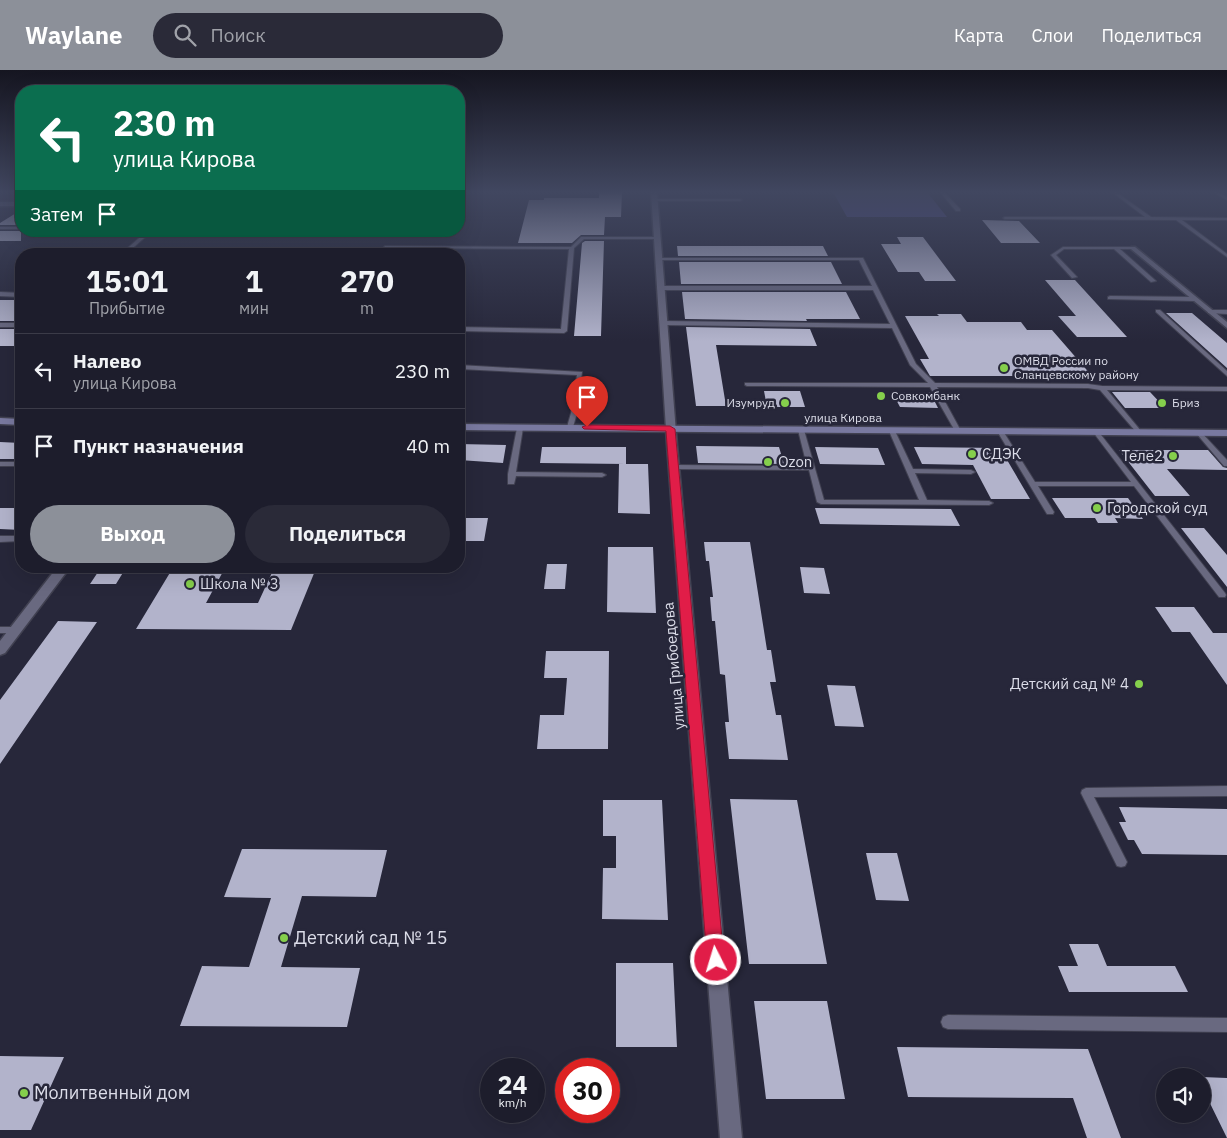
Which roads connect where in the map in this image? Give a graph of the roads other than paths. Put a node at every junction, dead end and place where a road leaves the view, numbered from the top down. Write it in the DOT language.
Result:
graph roads {
  1 [pos="579,242"];
  2 [pos="656,242"];
  3 [pos="1208,242"];
  4 [pos="384,248"];
  5 [pos="572,248"];
  6 [pos="1115,248"];
  7 [pos="1133,248"];
  8 [pos="1227,256"];
  9 [pos="658,259"];
  10 [pos="1074,277"];
  11 [pos="1153,281"];
  12 [pos="660,288"];
  13 [pos="874,288"];
  14 [pos="0,294"];
  15 [pos="15,294"];
  16 [pos="1110,298"];
  17 [pos="1194,299"];
  18 [pos="1158,311"];
  19 [pos="1210,312"];
  20 [pos="1227,312"];
  21 [pos="663,323"];
  22 [pos="0,324"];
  23 [pos="15,324"];
  24 [pos="892,326"];
  25 [pos="1227,326"];
  26 [pos="465,330"];
  27 [pos="465,366"];
  28 [pos="1227,374"];
  29 [pos="747,384"];
  30 [pos="932,384"];
  31 [pos="1102,388"];
  32 [pos="1227,389"];
  33 [pos="0,421"];
  34 [pos="15,422"];
  35 [pos="465,427"];
  36 [pos="570,427"];
  37 [pos="520,428"];
  38 [pos="670,429"];
  39 [pos="801,430"];
  40 [pos="892,430"];
  41 [pos="958,431"];
  42 [pos="1000,431"];
  43 [pos="1096,432"];
  44 [pos="1139,432"];
  45 [pos="1198,432"];
  46 [pos="1227,433"];
  47 [pos="0,464"];
  48 [pos="15,464"];
  49 [pos="1227,464"];
  50 [pos="674,467"];
  51 [pos="812,468"];
  52 [pos="910,471"];
  53 [pos="971,472"];
  54 [pos="602,475"];
  55 [pos="1032,484"];
  56 [pos="1136,484"];
  57 [pos="924,502"];
  58 [pos="989,503"];
  59 [pos="1050,512"];
  60 [pos="0,539"];
  61 [pos="15,539"];
  62 [pos="60,573"];
  63 [pos="1222,595"];
  64 [pos="0,630"];
  65 [pos="16,630"];
  66 [pos="0,650"];
  67 [pos="1227,791"];
  68 [pos="1122,862"];
  69 [pos="948,1022"];
  70 [pos="1227,1025"];
  71 [pos="731,1138"];
  1 -- 5 [label="lane"];
  2 -- 9 [label="street, улица Грибоедова"];
  3 -- 8 [label="lane"];
  4 -- 5 [label="lane"];
  5 -- 26 [label="lane"];
  6 -- 7 [label="lane"];
  6 -- 10 [label="lane"];
  6 -- 11 [label="lane"];
  7 -- 17 [label="street"];
  9 -- 12 [label="street, улица Грибоедова"];
  9 -- 13 [label="lane"];
  12 -- 13 [label="lane"];
  12 -- 21 [label="street, улица Грибоедова"];
  13 -- 24 [label="lane"];
  14 -- 15 [label="lane"];
  16 -- 17 [label="lane"];
  17 -- 19 [label="street"];
  18 -- 28 [label="lane"];
  19 -- 20 [label="lane"];
  19 -- 25 [label="street"];
  21 -- 24 [label="lane"];
  21 -- 38 [label="street, улица Грибоедова"];
  22 -- 23 [label="lane"];
  24 -- 30 [label="lane"];
  27 -- 36 [label="lane"];
  29 -- 30 [label="lane"];
  30 -- 31 [label="lane"];
  30 -- 41 [label="lane"];
  31 -- 32 [label="lane"];
  31 -- 44 [label="lane"];
  33 -- 34 [label="street"];
  35 -- 37 [label="street, улица Кирова"];
  36 -- 37 [label="street, улица Кирова"];
  36 -- 38 [label="street, улица Кирова"];
  37 -- 54 [label="lane"];
  38 -- 39 [label="street, улица Кирова"];
  38 -- 50 [label="street, улица Грибоедова"];
  39 -- 40 [label="street, улица Кирова"];
  39 -- 51 [label="lane"];
  40 -- 41 [label="street, улица Кирова"];
  40 -- 52 [label="lane"];
  41 -- 42 [label="street, улица Кирова"];
  42 -- 43 [label="street, улица Кирова"];
  42 -- 55 [label="lane"];
  43 -- 44 [label="street, улица Кирова"];
  43 -- 56 [label="lane"];
  44 -- 45 [label="street, улица Кирова"];
  45 -- 46 [label="street, улица Кирова"];
  45 -- 49 [label="lane"];
  47 -- 48 [label="lane"];
  50 -- 51 [label="lane"];
  50 -- 71 [label="street, улица Грибоедова"];
  51 -- 57 [label="lane"];
  52 -- 53 [label="lane"];
  52 -- 57 [label="lane"];
  55 -- 56 [label="lane"];
  55 -- 59 [label="lane"];
  56 -- 63 [label="lane"];
  57 -- 58 [label="lane"];
  60 -- 61 [label="lane"];
  62 -- 65 [label="street"];
  64 -- 65 [label="lane"];
  65 -- 66 [label="street"];
  67 -- 68 [label="lane"];
  69 -- 70 [label="lane"];
}
